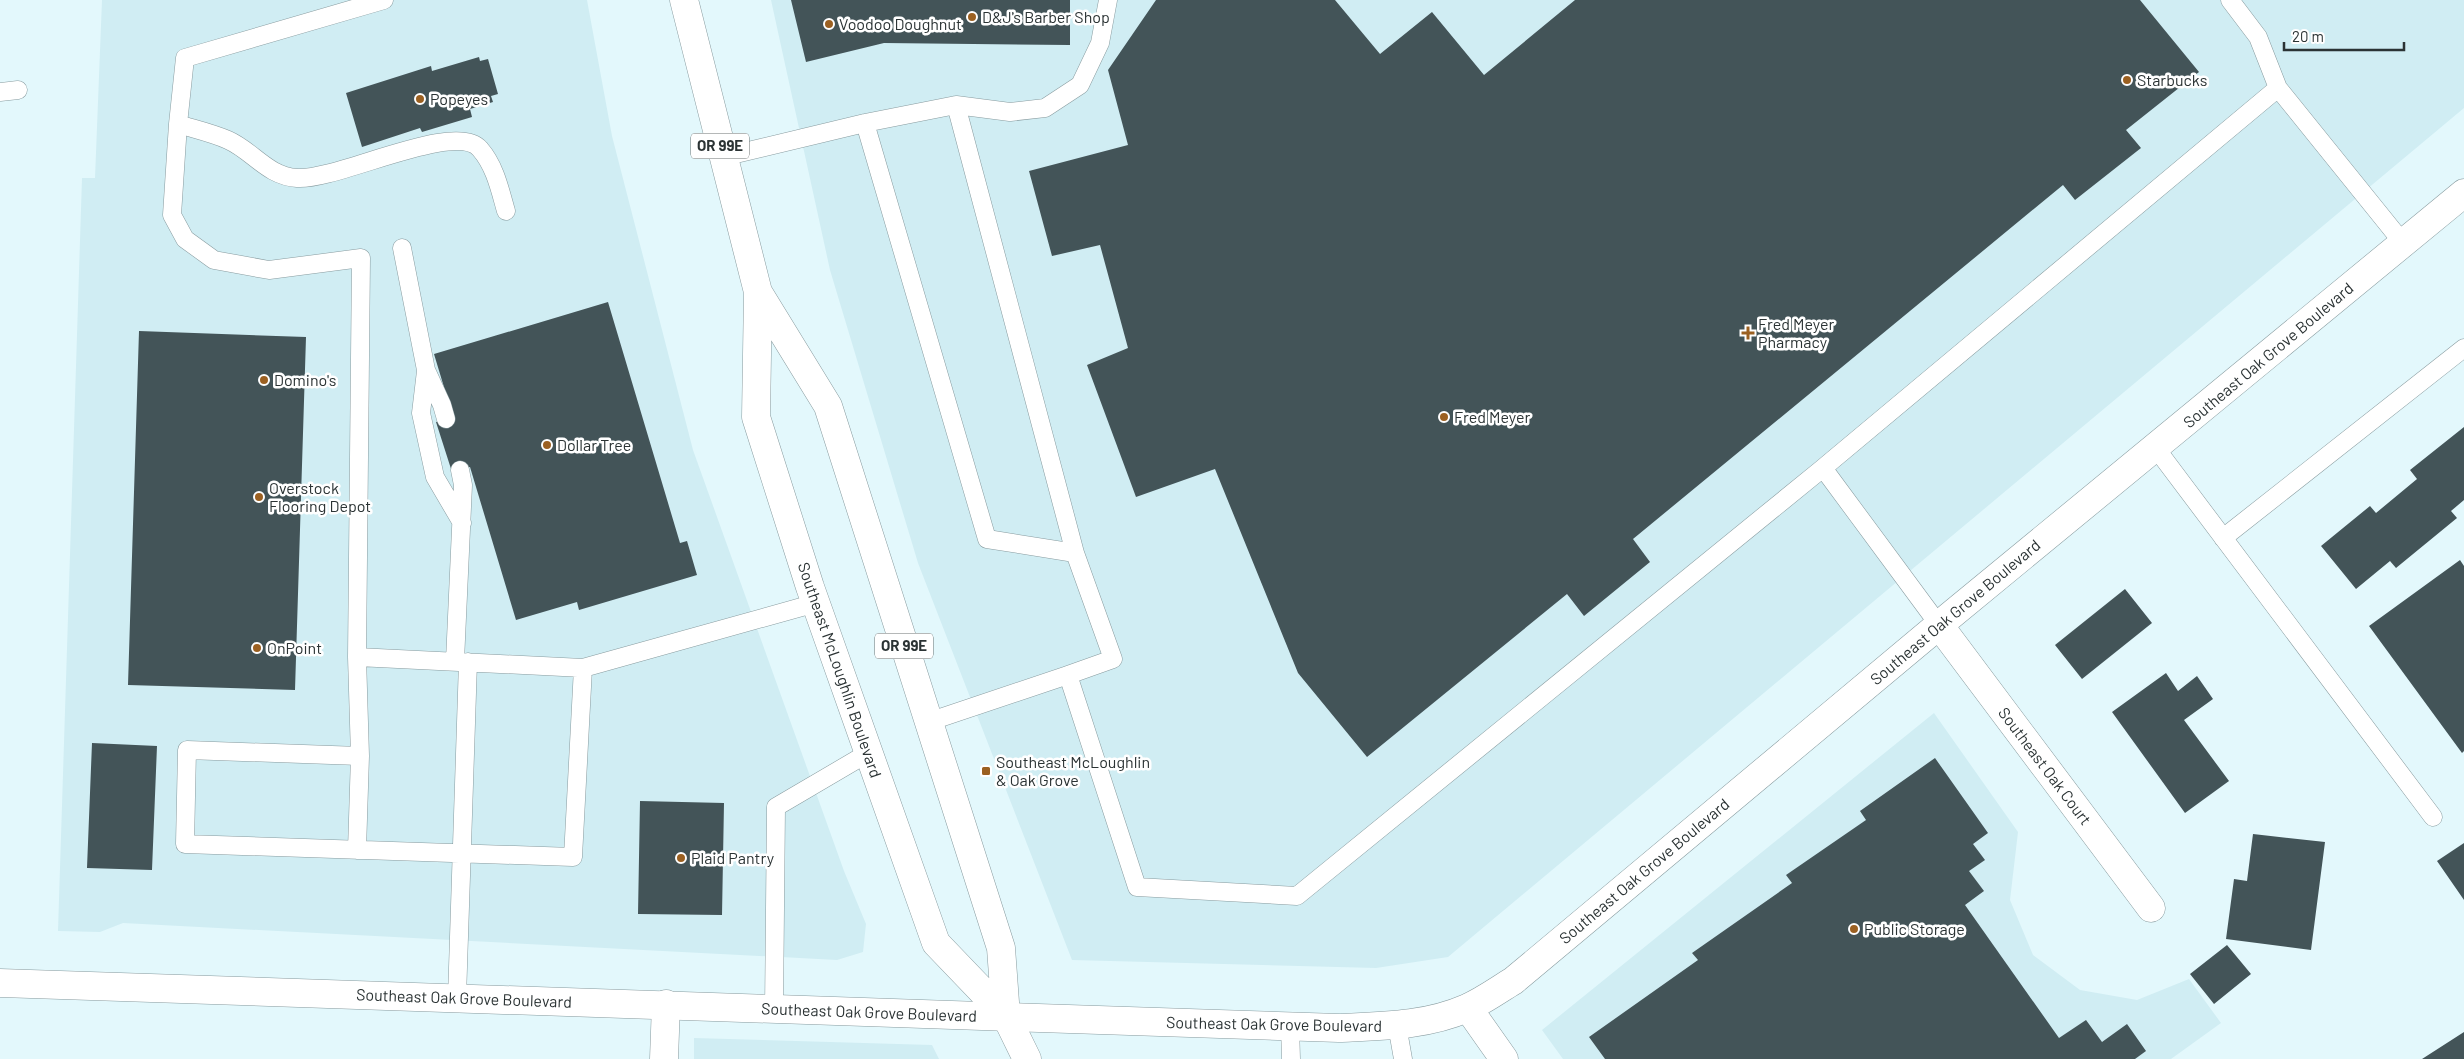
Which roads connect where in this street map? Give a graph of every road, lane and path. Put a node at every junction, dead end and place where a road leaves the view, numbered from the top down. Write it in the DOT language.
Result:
graph roads {
  1 [pos="384,0"];
  2 [pos="684,0"];
  3 [pos="1108,0"];
  4 [pos="2231,0"];
  5 [pos="2278,88"];
  6 [pos="18,90"];
  7 [pos="0,92"];
  8 [pos="956,105"];
  9 [pos="865,123"];
  10 [pos="178,124"];
  11 [pos="723,157"];
  12 [pos="2464,193"];
  13 [pos="506,211"];
  14 [pos="2403,243"];
  15 [pos="402,248"];
  16 [pos="758,292"];
  17 [pos="2464,348"];
  18 [pos="426,370"];
  19 [pos="446,419"];
  20 [pos="2155,448"];
  21 [pos="1823,468"];
  22 [pos="460,470"];
  23 [pos="462,523"];
  24 [pos="2224,538"];
  25 [pos="1075,553"];
  26 [pos="816,603"];
  27 [pos="1939,625"];
  28 [pos="357,657"];
  29 [pos="462,662"];
  30 [pos="583,668"];
  31 [pos="1068,674"];
  32 [pos="928,722"];
  33 [pos="868,753"];
  34 [pos="360,756"];
  35 [pos="2433,817"];
  36 [pos="357,850"];
  37 [pos="462,854"];
  38 [pos="2151,908"];
  39 [pos="0,982"];
  40 [pos="457,998"];
  41 [pos="666,1004"];
  42 [pos="1468,1008"];
  43 [pos="774,1009"];
  44 [pos="1006,1016"];
  45 [pos="1397,1025"];
  46 [pos="1290,1026"];
  47 [pos="664,1059"];
  48 [pos="1026,1059"];
  49 [pos="1291,1059"];
  50 [pos="1403,1059"];
  51 [pos="1504,1059"];
  1 -- 10 [label="lane"];
  2 -- 11 [label="main road, Southeast McLoughlin Boulevard / OR 99E"];
  3 -- 8 [label="lane"];
  4 -- 5 [label="lane"];
  5 -- 14 [label="lane"];
  5 -- 21 [label="lane"];
  6 -- 7 [label="lane"];
  8 -- 9 [label="lane"];
  8 -- 25 [label="lane"];
  9 -- 11 [label="lane"];
  9 -- 25 [label="lane"];
  10 -- 13 [label="lane"];
  10 -- 28 [label="lane"];
  11 -- 16 [label="main road, Southeast McLoughlin Boulevard / OR 99E"];
  12 -- 14 [label="main road, Southeast Oak Grove Boulevard"];
  14 -- 20 [label="main road, Southeast Oak Grove Boulevard"];
  15 -- 18 [label="lane"];
  16 -- 26 [label="main road, Southeast McLoughlin Boulevard / OR 99E"];
  16 -- 32 [label="main road, Southeast McLoughlin Boulevard / OR 99E"];
  17 -- 24 [label="lane"];
  18 -- 19 [label="lane"];
  18 -- 23 [label="lane"];
  20 -- 24 [label="lane"];
  20 -- 27 [label="main road, Southeast Oak Grove Boulevard"];
  21 -- 27 [label="lane"];
  21 -- 31 [label="lane"];
  22 -- 23 [label="lane"];
  23 -- 29 [label="lane"];
  24 -- 35 [label="lane"];
  25 -- 31 [label="lane"];
  26 -- 30 [label="lane"];
  26 -- 33 [label="main road, Southeast McLoughlin Boulevard / OR 99E"];
  27 -- 38 [label="main road, Southeast Oak Court"];
  27 -- 42 [label="main road, Southeast Oak Grove Boulevard"];
  28 -- 29 [label="lane"];
  28 -- 34 [label="lane"];
  29 -- 30 [label="lane"];
  29 -- 37 [label="lane"];
  30 -- 37 [label="lane"];
  31 -- 32 [label="lane"];
  32 -- 44 [label="main road, Southeast McLoughlin Boulevard / OR 99E"];
  33 -- 43 [label="lane"];
  33 -- 44 [label="main road, Southeast McLoughlin Boulevard / OR 99E"];
  34 -- 36 [label="lane"];
  34 -- 36 [label="lane"];
  36 -- 37 [label="lane"];
  37 -- 40 [label="lane"];
  39 -- 40 [label="main road, Southeast Oak Grove Boulevard"];
  40 -- 41 [label="main road, Southeast Oak Grove Boulevard"];
  41 -- 43 [label="main road, Southeast Oak Grove Boulevard"];
  41 -- 47 [label="main road"];
  42 -- 45 [label="main road, Southeast Oak Grove Boulevard"];
  42 -- 51 [label="main road"];
  43 -- 44 [label="main road, Southeast Oak Grove Boulevard"];
  44 -- 46 [label="main road, Southeast Oak Grove Boulevard"];
  44 -- 48 [label="main road, Southeast McLoughlin Boulevard / OR 99E"];
  45 -- 46 [label="main road, Southeast Oak Grove Boulevard"];
  45 -- 50 [label="lane"];
  46 -- 49 [label="lane"];
}
